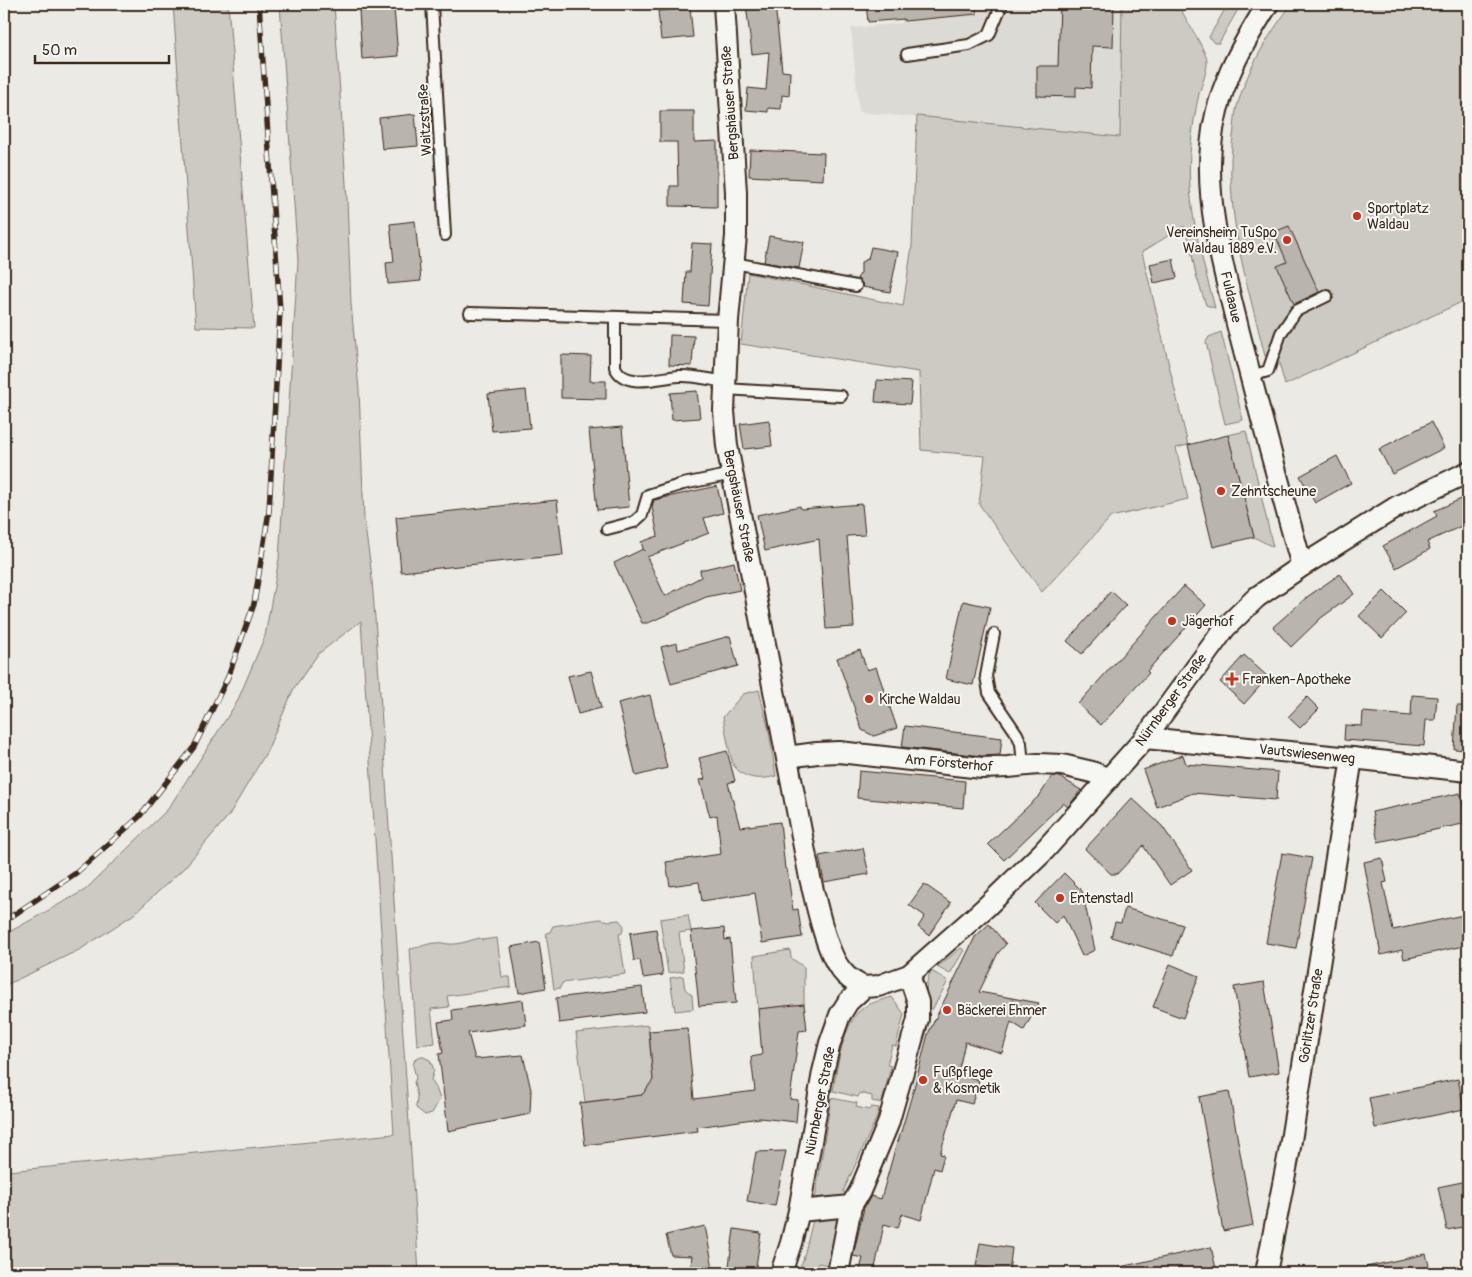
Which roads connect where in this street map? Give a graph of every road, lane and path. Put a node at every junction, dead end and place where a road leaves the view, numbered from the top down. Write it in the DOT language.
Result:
graph roads {
  1 [pos="432,4"];
  2 [pos="724,4"];
  3 [pos="1002,4"];
  4 [pos="1268,4"];
  5 [pos="906,54"];
  6 [pos="445,235"];
  7 [pos="734,263"];
  8 [pos="856,286"];
  9 [pos="1327,296"];
  10 [pos="470,313"];
  11 [pos="615,317"];
  12 [pos="728,320"];
  13 [pos="1250,376"];
  14 [pos="725,386"];
  15 [pos="840,396"];
  16 [pos="1468,472"];
  17 [pos="733,474"];
  18 [pos="607,529"];
  19 [pos="1302,566"];
  20 [pos="994,634"];
  21 [pos="1145,738"];
  22 [pos="787,757"];
  23 [pos="1352,758"];
  24 [pos="1023,766"];
  25 [pos="1468,771"];
  26 [pos="1109,779"];
  27 [pos="909,975"];
  28 [pos="864,987"];
  29 [pos="851,1206"];
  30 [pos="799,1211"];
  31 [pos="781,1273"];
  32 [pos="838,1273"];
  33 [pos="1266,1273"];
  1 -- 6 [label="lane, Waitzstraße"];
  2 -- 7 [label="street, Bergshäuser Straße"];
  3 -- 5 [label="lane"];
  4 -- 13 [label="street, Fuldaaue"];
  7 -- 8 [label="lane"];
  7 -- 12 [label="street, Bergshäuser Straße"];
  9 -- 13 [label="lane"];
  10 -- 11 [label="lane"];
  11 -- 12 [label="lane"];
  11 -- 14 [label="lane"];
  12 -- 14 [label="street, Bergshäuser Straße"];
  13 -- 19 [label="street, Fuldaaue"];
  14 -- 15 [label="lane"];
  14 -- 17 [label="street, Bergshäuser Straße"];
  16 -- 19 [label="street, Nürnberger Straße"];
  17 -- 18 [label="lane"];
  17 -- 22 [label="street, Bergshäuser Straße"];
  19 -- 21 [label="street, Nürnberger Straße"];
  20 -- 24 [label="lane"];
  21 -- 23 [label="street, Vautswiesenweg"];
  21 -- 26 [label="street, Nürnberger Straße"];
  22 -- 24 [label="street, Am Försterhof"];
  22 -- 28 [label="street, Bergshäuser Straße"];
  23 -- 25 [label="street, Vautswiesenweg"];
  23 -- 33 [label="street, Görlitzer Straße"];
  24 -- 26 [label="street, Am Försterhof"];
  26 -- 27 [label="street, Nürnberger Straße"];
  27 -- 28 [label="street, Nürnberger Straße"];
  27 -- 29 [label="street"];
  28 -- 30 [label="street, Nürnberger Straße"];
  29 -- 30 [label="street"];
  29 -- 32 [label="street"];
  30 -- 31 [label="street, Nürnberger Straße"];
}
